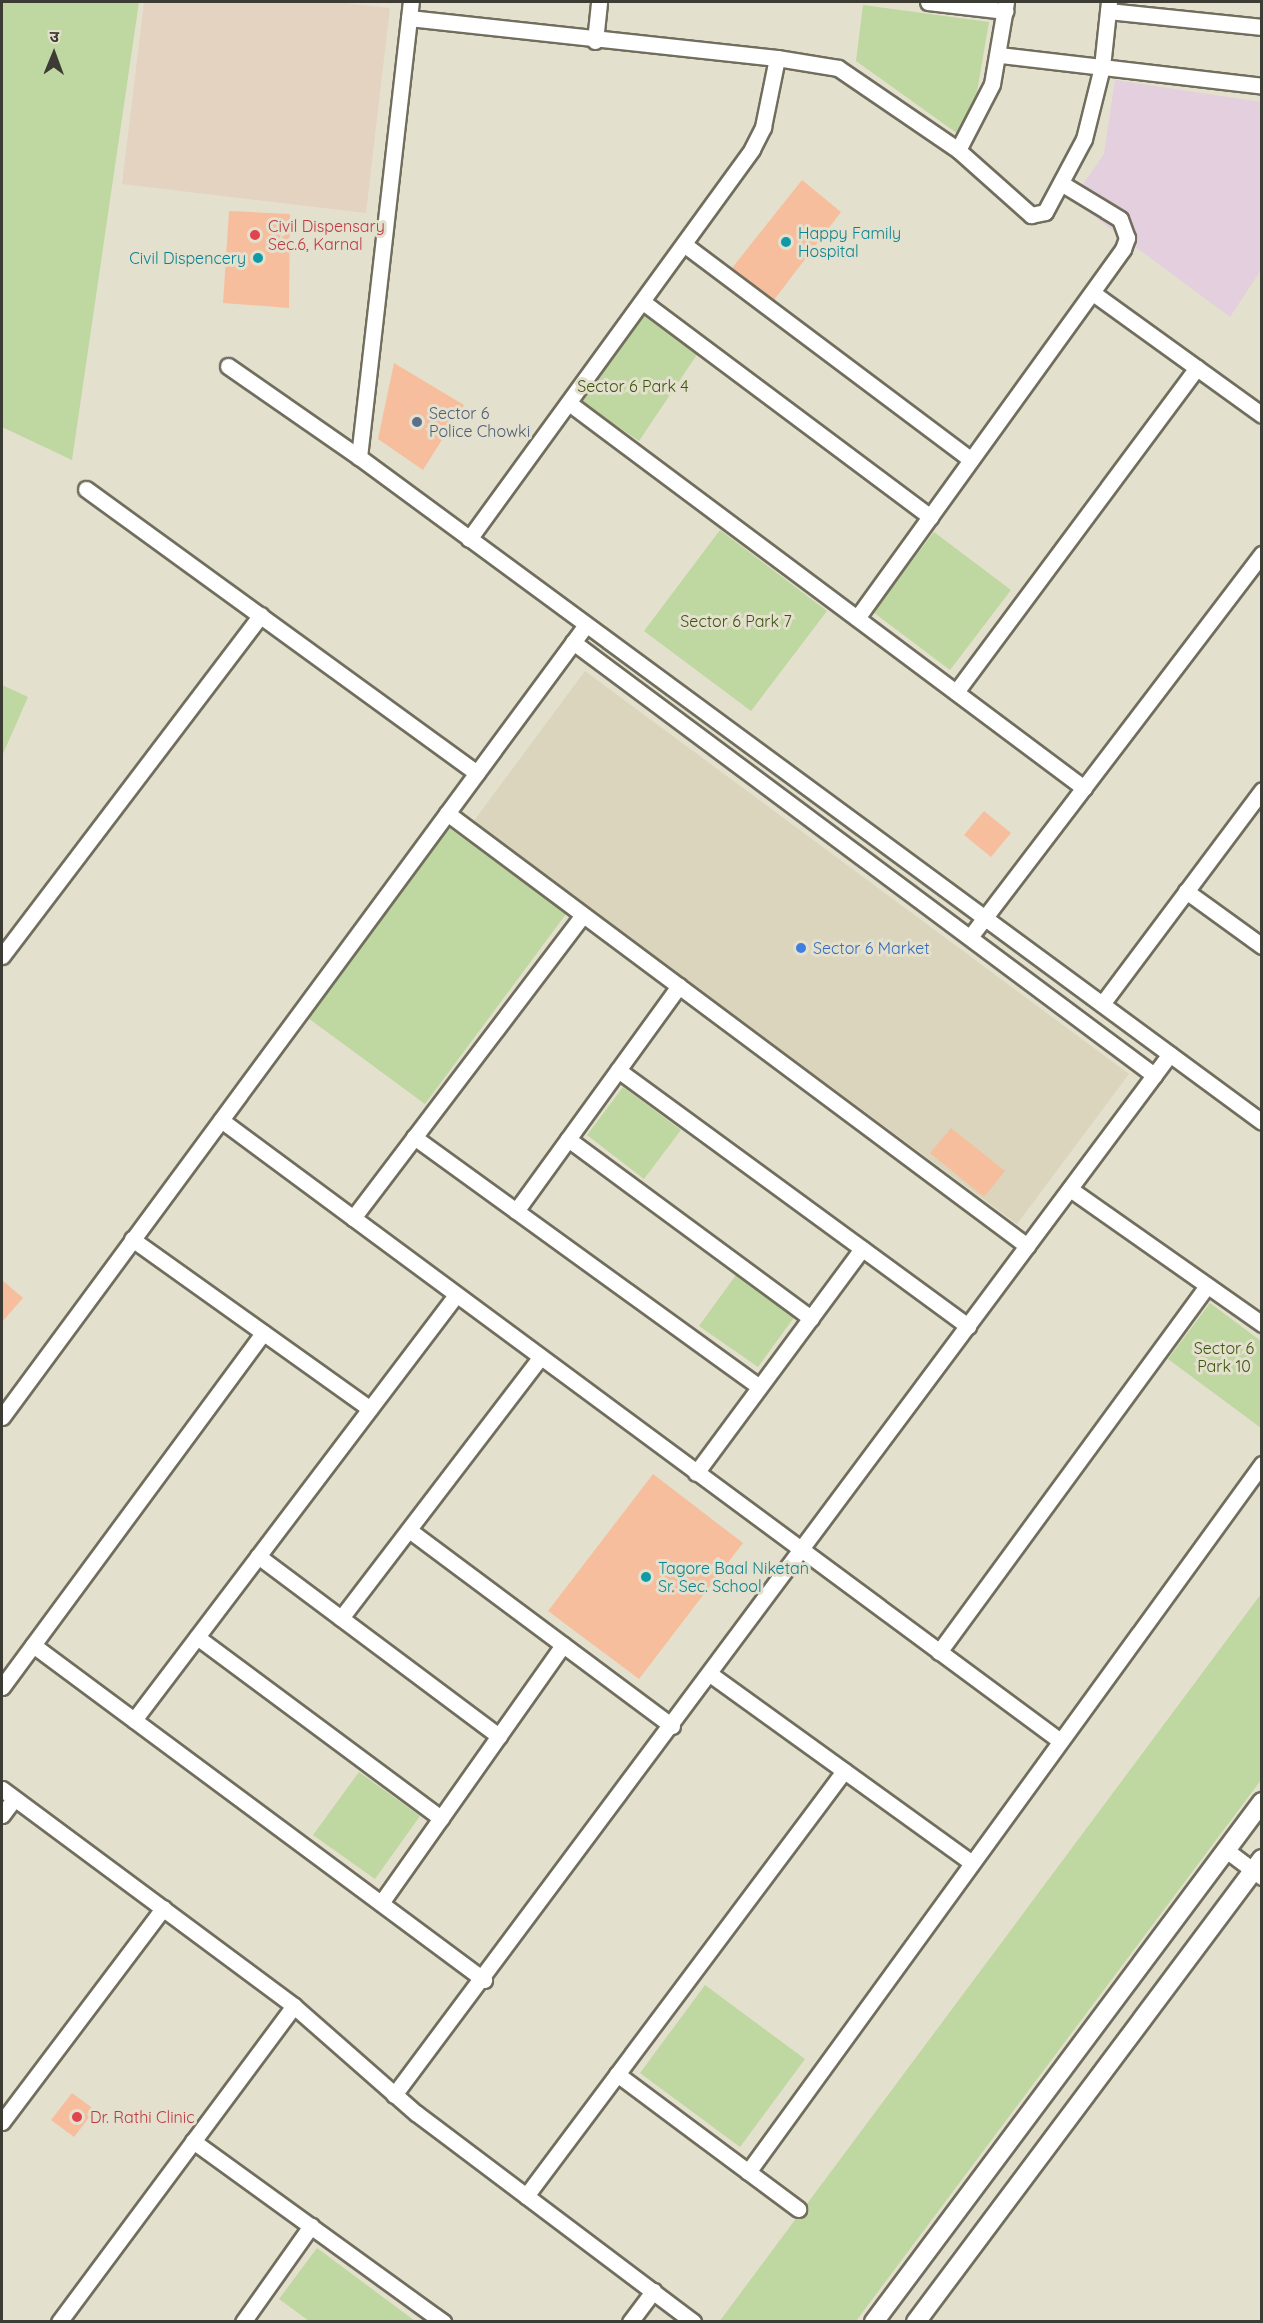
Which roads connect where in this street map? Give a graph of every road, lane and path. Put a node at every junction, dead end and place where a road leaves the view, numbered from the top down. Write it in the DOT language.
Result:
graph roads {
  1 [pos="411,2"];
  2 [pos="599,2"];
  3 [pos="928,2"];
  4 [pos="1006,6"];
  5 [pos="1109,6"];
  6 [pos="409,18"];
  7 [pos="1262,27"];
  8 [pos="595,41"];
  9 [pos="999,55"];
  10 [pos="777,58"];
  11 [pos="1102,67"];
  12 [pos="1262,86"];
  13 [pos="958,150"];
  14 [pos="1061,183"];
  15 [pos="685,245"];
  16 [pos="1093,293"];
  17 [pos="643,302"];
  18 [pos="228,366"];
  19 [pos="1197,368"];
  20 [pos="569,403"];
  21 [pos="1262,415"];
  22 [pos="359,457"];
  23 [pos="970,459"];
  24 [pos="86,489"];
  25 [pos="930,517"];
  26 [pos="470,539"];
  27 [pos="1262,554"];
  28 [pos="261,615"];
  29 [pos="857,618"];
  30 [pos="586,625"];
  31 [pos="573,642"];
  32 [pos="956,692"];
  33 [pos="477,772"];
  34 [pos="1084,788"];
  35 [pos="1262,790"];
  36 [pos="447,813"];
  37 [pos="1186,891"];
  38 [pos="583,915"];
  39 [pos="986,916"];
  40 [pos="970,937"];
  41 [pos="1262,946"];
  42 [pos="2,957"];
  43 [pos="679,987"];
  44 [pos="1102,1004"];
  45 [pos="1170,1054"];
  46 [pos="618,1070"];
  47 [pos="1154,1075"];
  48 [pos="221,1120"];
  49 [pos="1262,1122"];
  50 [pos="414,1137"];
  51 [pos="568,1140"];
  52 [pos="1070,1189"];
  53 [pos="516,1211"];
  54 [pos="353,1218"];
  55 [pos="132,1239"];
  56 [pos="1027,1246"];
  57 [pos="862,1249"];
  58 [pos="1207,1286"];
  59 [pos="456,1295"];
  60 [pos="811,1318"];
  61 [pos="1262,1324"];
  62 [pos="968,1326"];
  63 [pos="263,1333"];
  64 [pos="540,1358"];
  65 [pos="759,1387"];
  66 [pos="369,1409"];
  67 [pos="2,1416"];
  68 [pos="1262,1464"];
  69 [pos="696,1473"];
  70 [pos="409,1530"];
  71 [pos="800,1549"];
  72 [pos="258,1556"];
  73 [pos="341,1618"];
  74 [pos="197,1637"];
  75 [pos="33,1645"];
  76 [pos="563,1645"];
  77 [pos="939,1652"];
  78 [pos="710,1674"];
  79 [pos="2,1687"];
  80 [pos="134,1720"];
  81 [pos="672,1726"];
  82 [pos="499,1736"];
  83 [pos="1059,1740"];
  84 [pos="844,1771"];
  85 [pos="8,1794"];
  86 [pos="1262,1802"];
  87 [pos="2,1815"];
  88 [pos="441,1818"];
  89 [pos="1226,1850"];
  90 [pos="969,1862"];
  91 [pos="1259,1869"];
  92 [pos="381,1903"];
  93 [pos="163,1908"];
  94 [pos="484,1980"];
  95 [pos="294,2006"];
  96 [pos="617,2074"];
  97 [pos="394,2095"];
  98 [pos="2,2122"];
  99 [pos="194,2141"];
  100 [pos="748,2172"];
  101 [pos="526,2196"];
  102 [pos="798,2209"];
  103 [pos="311,2226"];
  104 [pos="653,2291"];
  105 [pos="439,2320"];
  106 [pos="59,2322"];
  107 [pos="243,2322"];
  108 [pos="630,2322"];
  109 [pos="693,2322"];
  110 [pos="874,2322"];
  111 [pos="916,2322"];
  1 -- 6 [label="street"];
  2 -- 8 [label="street"];
  3 -- 4 [label="street"];
  4 -- 9 [label="street"];
  5 -- 7 [label="street"];
  5 -- 11 [label="street"];
  6 -- 8 [label="street"];
  6 -- 22 [label="street"];
  8 -- 10 [label="street"];
  9 -- 11 [label="street"];
  9 -- 13 [label="street"];
  10 -- 13 [label="street"];
  10 -- 15 [label="street"];
  11 -- 12 [label="street"];
  11 -- 14 [label="street"];
  13 -- 14 [label="street"];
  14 -- 16 [label="street"];
  15 -- 17 [label="street"];
  15 -- 23 [label="street"];
  16 -- 19 [label="street"];
  16 -- 23 [label="street"];
  17 -- 20 [label="street"];
  17 -- 25 [label="street"];
  18 -- 22 [label="street"];
  19 -- 21 [label="street"];
  19 -- 32 [label="street"];
  20 -- 26 [label="street"];
  20 -- 29 [label="street"];
  22 -- 26 [label="street"];
  23 -- 25 [label="street"];
  24 -- 28 [label="street"];
  25 -- 29 [label="street"];
  26 -- 30 [label="street"];
  27 -- 34 [label="street"];
  28 -- 33 [label="street"];
  28 -- 42 [label="street"];
  29 -- 32 [label="street"];
  30 -- 31 [label="street"];
  30 -- 39 [label="street"];
  31 -- 33 [label="street"];
  31 -- 40 [label="street"];
  32 -- 34 [label="street"];
  33 -- 36 [label="street"];
  34 -- 39 [label="street"];
  35 -- 37 [label="street"];
  36 -- 38 [label="street"];
  36 -- 48 [label="street"];
  37 -- 41 [label="street"];
  37 -- 44 [label="street"];
  38 -- 43 [label="street"];
  38 -- 50 [label="street"];
  39 -- 40 [label="street"];
  39 -- 44 [label="street"];
  40 -- 47 [label="street"];
  43 -- 46 [label="street"];
  43 -- 56 [label="street"];
  44 -- 45 [label="street"];
  45 -- 47 [label="street"];
  45 -- 49 [label="street"];
  46 -- 51 [label="street"];
  46 -- 57 [label="street"];
  47 -- 52 [label="street"];
  48 -- 54 [label="street"];
  48 -- 55 [label="street"];
  50 -- 53 [label="street"];
  50 -- 54 [label="street"];
  51 -- 53 [label="street"];
  51 -- 60 [label="street"];
  52 -- 56 [label="street"];
  52 -- 58 [label="street"];
  53 -- 65 [label="street"];
  54 -- 59 [label="street"];
  55 -- 63 [label="street"];
  55 -- 67 [label="street"];
  56 -- 62 [label="street"];
  57 -- 60 [label="street"];
  57 -- 62 [label="street"];
  58 -- 61 [label="street"];
  58 -- 77 [label="street"];
  59 -- 64 [label="street"];
  59 -- 66 [label="street"];
  60 -- 65 [label="street"];
  62 -- 71 [label="street"];
  63 -- 66 [label="street"];
  63 -- 75 [label="street"];
  64 -- 69 [label="street"];
  64 -- 70 [label="street"];
  65 -- 69 [label="street"];
  66 -- 72 [label="street"];
  68 -- 83 [label="street"];
  69 -- 71 [label="street"];
  70 -- 73 [label="street"];
  70 -- 76 [label="street"];
  71 -- 77 [label="street"];
  71 -- 78 [label="street"];
  72 -- 73 [label="street"];
  72 -- 74 [label="street"];
  73 -- 82 [label="street"];
  74 -- 80 [label="street"];
  74 -- 88 [label="street"];
  75 -- 79 [label="street"];
  75 -- 80 [label="street"];
  76 -- 81 [label="street"];
  76 -- 82 [label="street"];
  77 -- 83 [label="street"];
  78 -- 81 [label="street"];
  78 -- 84 [label="street"];
  80 -- 92 [label="street"];
  81 -- 94 [label="street"];
  82 -- 88 [label="street"];
  83 -- 90 [label="street"];
  84 -- 90 [label="street"];
  84 -- 96 [label="street"];
  85 -- 87 [label="street"];
  85 -- 93 [label="street"];
  86 -- 89 [label="street"];
  88 -- 92 [label="street"];
  89 -- 91 [label="street"];
  89 -- 110 [label="street"];
  90 -- 100 [label="street"];
  91 -- 111 [label="street"];
  92 -- 94 [label="street"];
  93 -- 95 [label="street"];
  93 -- 98 [label="street"];
  94 -- 97 [label="street"];
  95 -- 97 [label="street"];
  95 -- 99 [label="street"];
  96 -- 100 [label="street"];
  96 -- 101 [label="street"];
  97 -- 101 [label="street"];
  99 -- 103 [label="street"];
  99 -- 106 [label="street"];
  100 -- 102 [label="street"];
  101 -- 104 [label="street"];
  103 -- 105 [label="street"];
  103 -- 107 [label="street"];
  104 -- 108 [label="street"];
  104 -- 109 [label="street"];
}
